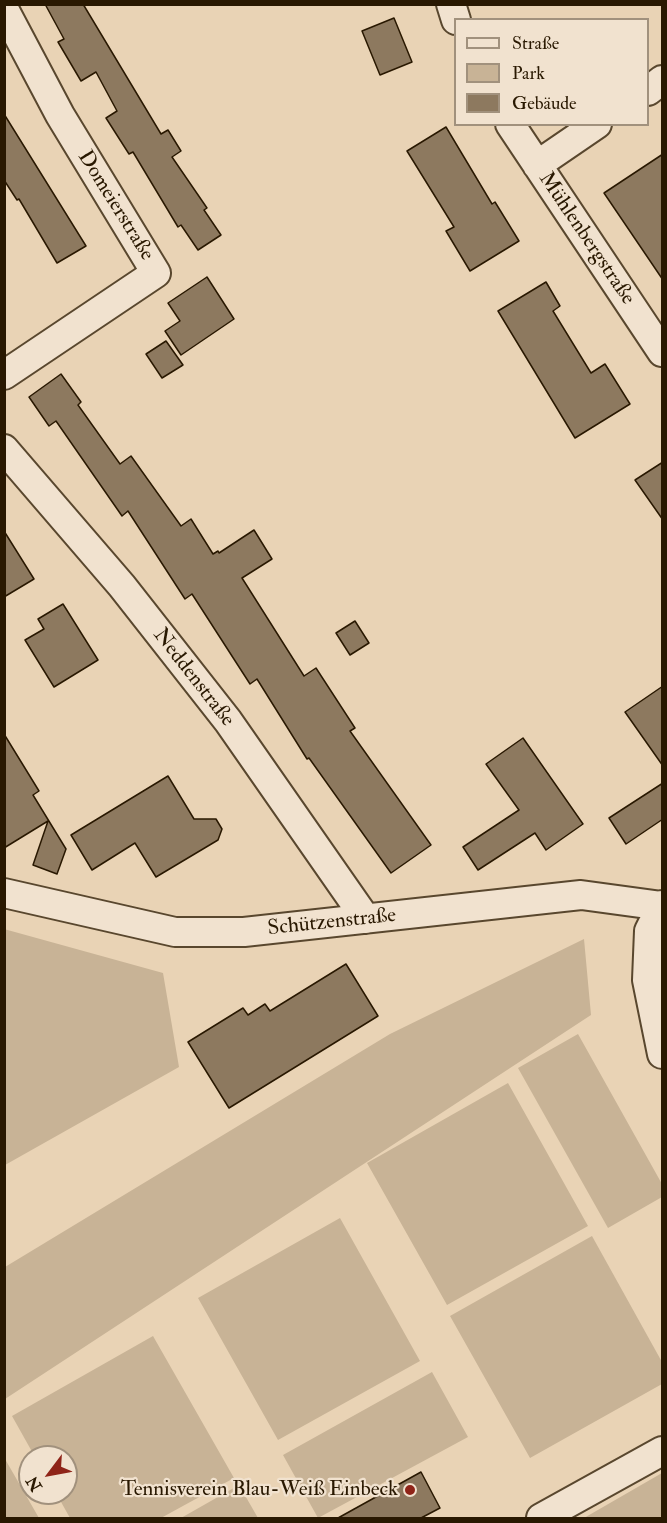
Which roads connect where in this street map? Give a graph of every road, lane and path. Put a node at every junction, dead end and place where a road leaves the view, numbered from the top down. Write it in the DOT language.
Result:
graph roads {
  1 [pos="4,9"];
  2 [pos="663,80"];
  3 [pos="649,89"];
  4 [pos="511,126"];
  5 [pos="594,126"];
  6 [pos="537,165"];
  7 [pos="663,352"];
  8 [pos="4,375"];
  9 [pos="4,449"];
  10 [pos="4,893"];
  11 [pos="662,906"];
  12 [pos="366,919"];
  13 [pos="663,1054"];
  14 [pos="663,1451"];
  15 [pos="541,1518"];
  1 -- 8 [label="street, Domeierstraße"];
  2 -- 3 [label="street"];
  4 -- 6 [label="street, Mühlenbergstraße"];
  5 -- 6 [label="street"];
  6 -- 7 [label="street, Mühlenbergstraße"];
  9 -- 12 [label="street, Neddenstraße"];
  10 -- 12 [label="street, Schützenstraße"];
  11 -- 12 [label="street, Schützenstraße"];
  11 -- 13 [label="street, Schützenstraße"];
  14 -- 15 [label="street"];
}
